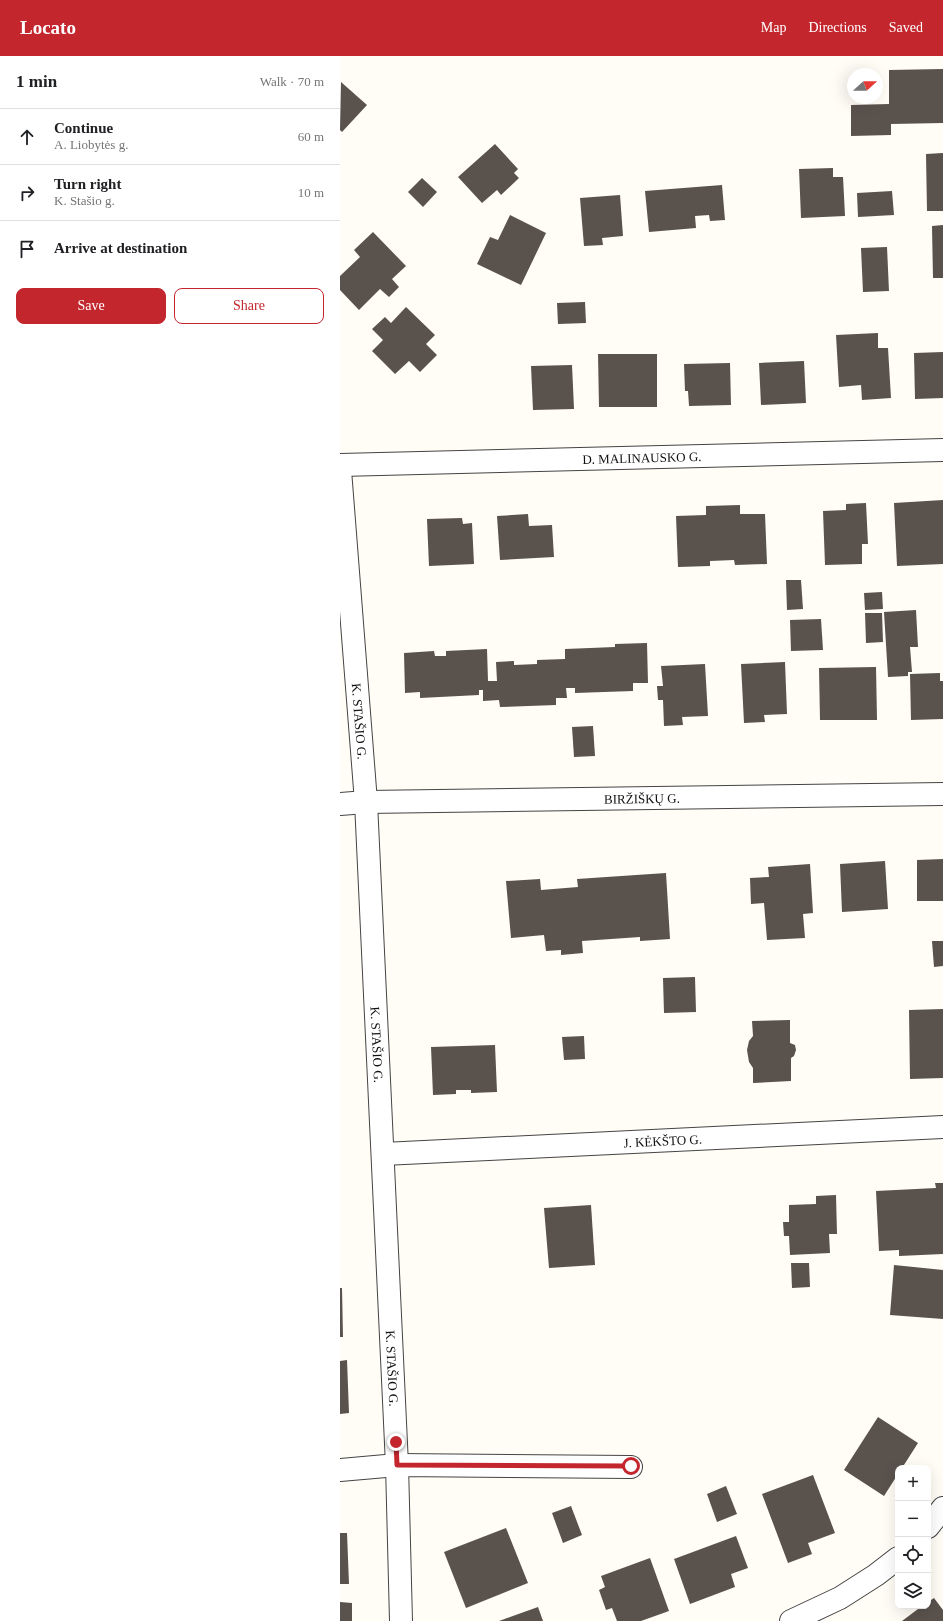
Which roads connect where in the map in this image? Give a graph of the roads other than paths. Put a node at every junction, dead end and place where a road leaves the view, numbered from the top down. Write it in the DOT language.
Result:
graph roads {
  1 [pos="943,450"];
  2 [pos="340,465"];
  3 [pos="340,470"];
  4 [pos="943,794"];
  5 [pos="366,802"];
  6 [pos="340,804"];
  7 [pos="943,1127"];
  8 [pos="383,1154"];
  9 [pos="397,1465"];
  10 [pos="631,1466"];
  11 [pos="340,1470"];
  12 [pos="943,1508"];
  13 [pos="931,1523"];
  14 [pos="895,1560"];
  15 [pos="401,1621"];
  16 [pos="791,1621"];
  1 -- 2 [label="street, D. MALINAUSKO G."];
  3 -- 5 [label="street, K. STAŠIO G."];
  4 -- 5 [label="street, BIRŽIŠKŲ G."];
  5 -- 6 [label="street, BIRŽIŠKŲ G."];
  5 -- 8 [label="street, K. STAŠIO G."];
  7 -- 8 [label="street, J. KĖKŠTO G."];
  8 -- 9 [label="street, K. STAŠIO G."];
  9 -- 10 [label="street"];
  9 -- 11 [label="street"];
  9 -- 15 [label="street, K. STAŠIO G."];
  12 -- 13 [label="street"];
  14 -- 16 [label="street"];
}
